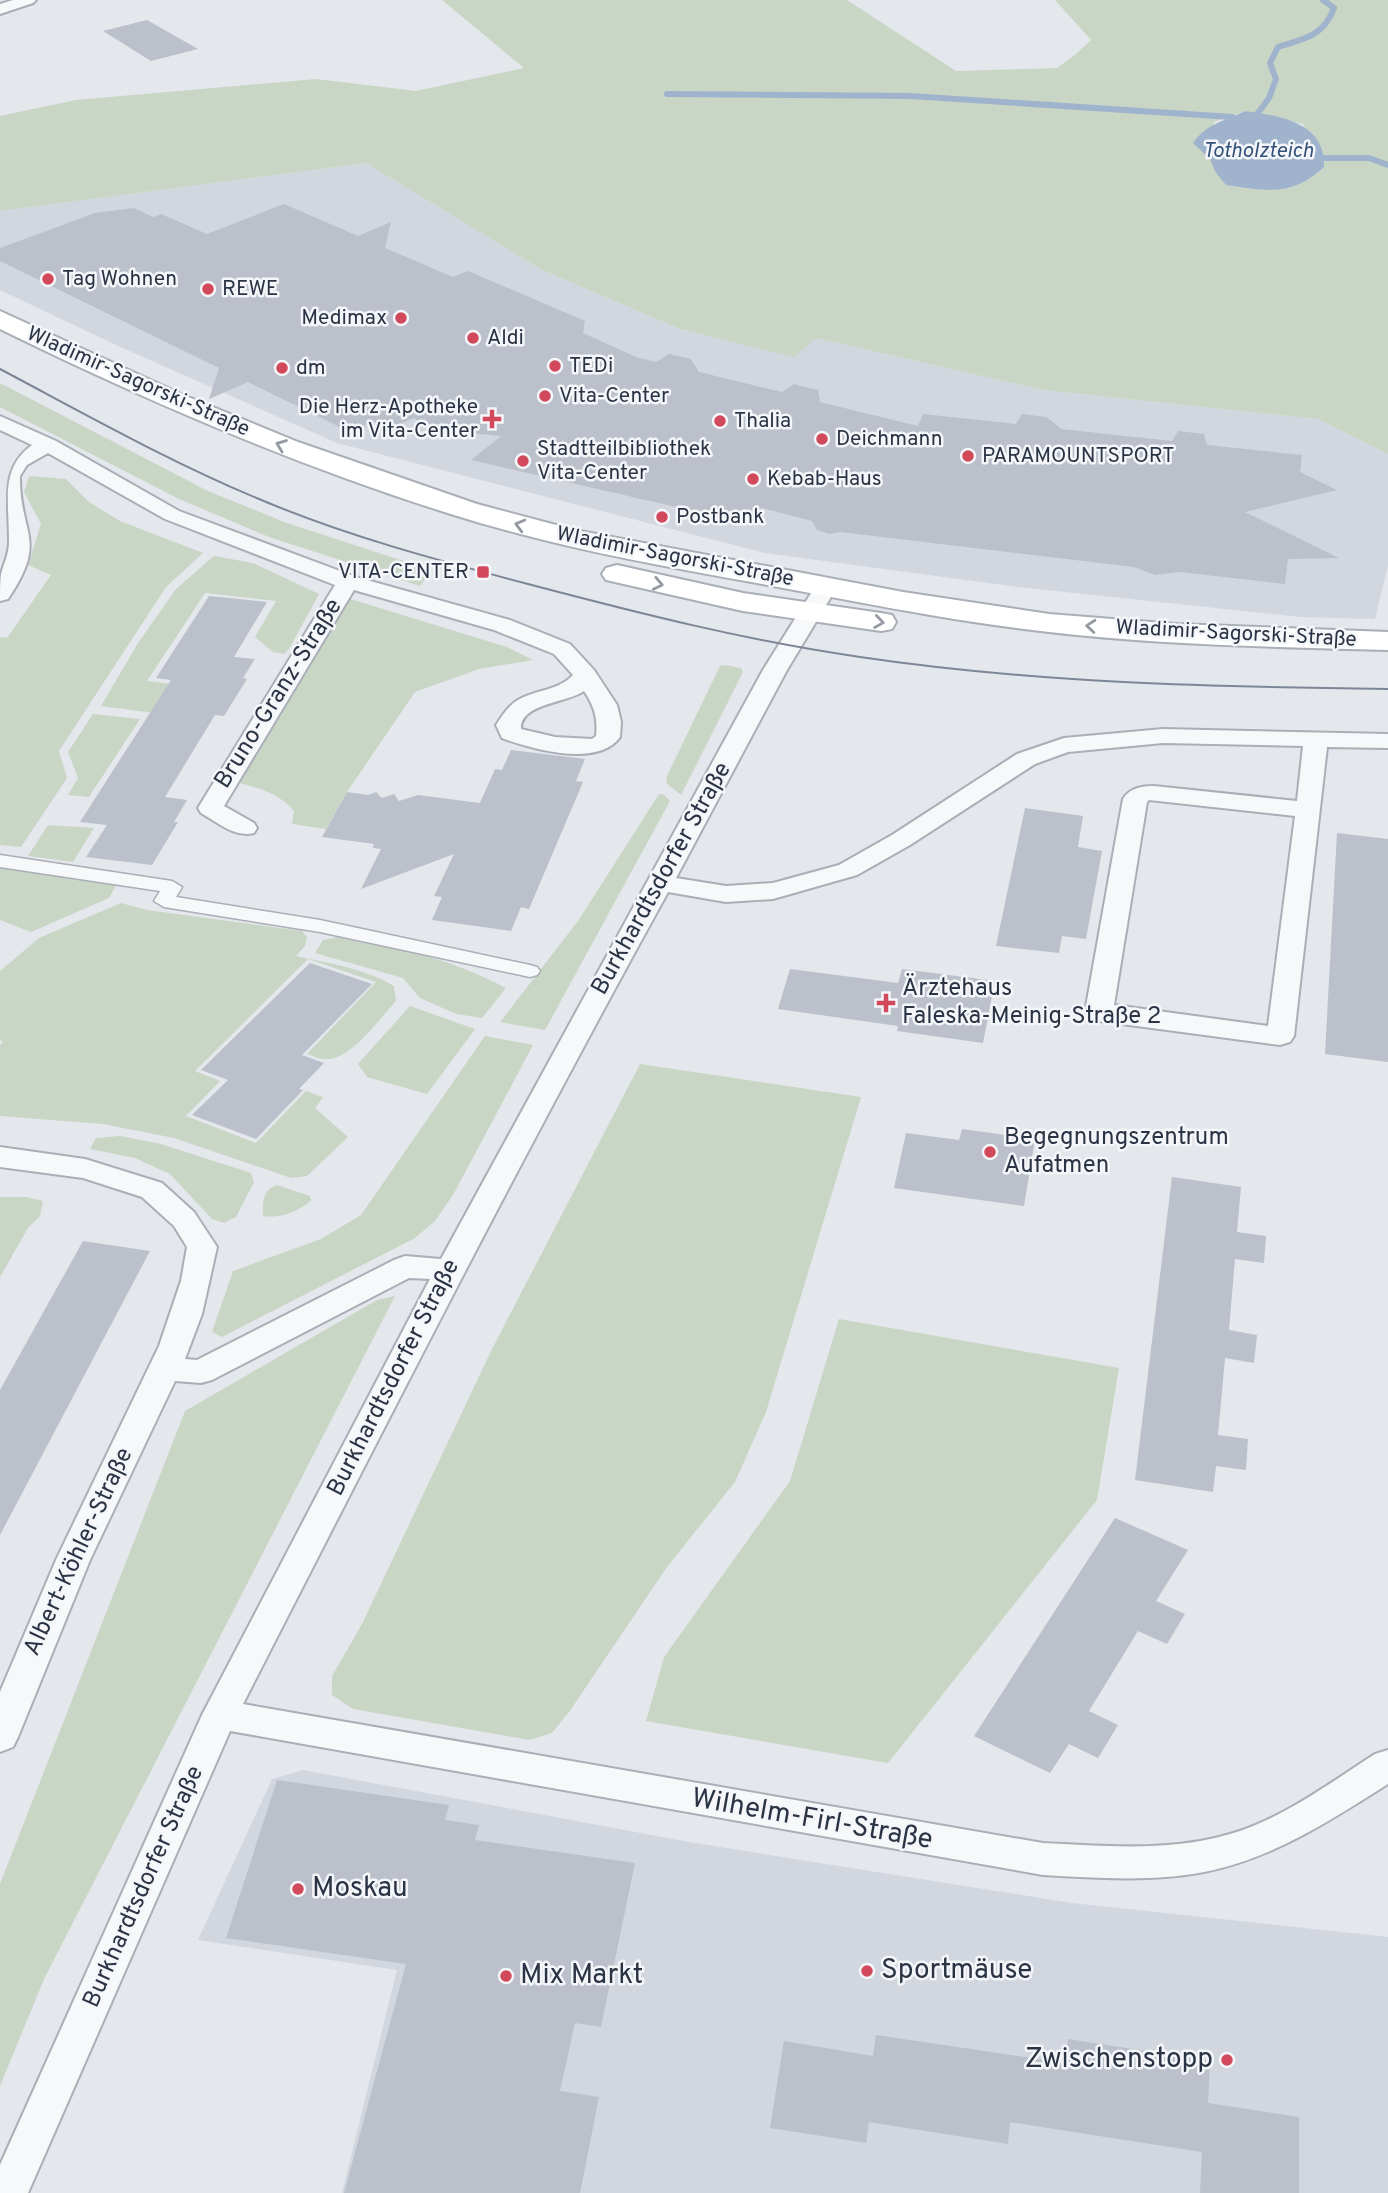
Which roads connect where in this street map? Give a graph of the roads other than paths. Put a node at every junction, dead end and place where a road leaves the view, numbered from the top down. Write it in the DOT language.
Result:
graph roads {
  1 [pos="28,0"];
  2 [pos="0,9"];
  3 [pos="0,319"];
  4 [pos="0,344"];
  5 [pos="0,422"];
  6 [pos="49,444"];
  7 [pos="348,582"];
  8 [pos="0,594"];
  9 [pos="819,600"];
  10 [pos="1388,641"];
  11 [pos="1388,664"];
  12 [pos="586,675"];
  13 [pos="1316,740"];
  14 [pos="1388,741"];
  15 [pos="1308,810"];
  16 [pos="245,828"];
  17 [pos="0,861"];
  18 [pos="659,883"];
  19 [pos="530,971"];
  20 [pos="0,1157"];
  21 [pos="450,1269"];
  22 [pos="163,1369"];
  23 [pos="220,1715"];
  24 [pos="0,1737"];
  25 [pos="1388,1765"];
  26 [pos="8,2193"];
  1 -- 2 [label="street"];
  9 -- 3 [label="main road, Wladimir-Sagorski-Straße, one-way"];
  4 -- 9 [label="main road, Wladimir-Sagorski-Straße, one-way"];
  5 -- 6 [label="street, Bruno-Granz-Straße"];
  6 -- 7 [label="street, Bruno-Granz-Straße"];
  6 -- 8 [label="street"];
  7 -- 12 [label="street, Bruno-Granz-Straße"];
  7 -- 16 [label="street, Bruno-Granz-Straße"];
  10 -- 9 [label="main road, Wladimir-Sagorski-Straße, one-way"];
  9 -- 11 [label="main road, Wladimir-Sagorski-Straße, one-way"];
  9 -- 18 [label="street, Burkhardtsdorfer Straße"];
  13 -- 14 [label="street"];
  13 -- 15 [label="street"];
  13 -- 18 [label="street"];
  15 -- 15 [label="street"];
  17 -- 19 [label="street"];
  18 -- 21 [label="street, Burkhardtsdorfer Straße"];
  20 -- 22 [label="street, Albert-Köhler-Straße"];
  21 -- 22 [label="street"];
  21 -- 23 [label="street, Burkhardtsdorfer Straße"];
  22 -- 24 [label="street, Albert-Köhler-Straße"];
  23 -- 25 [label="street, Wilhelm-Firl-Straße"];
  23 -- 26 [label="street, Burkhardtsdorfer Straße"];
}
